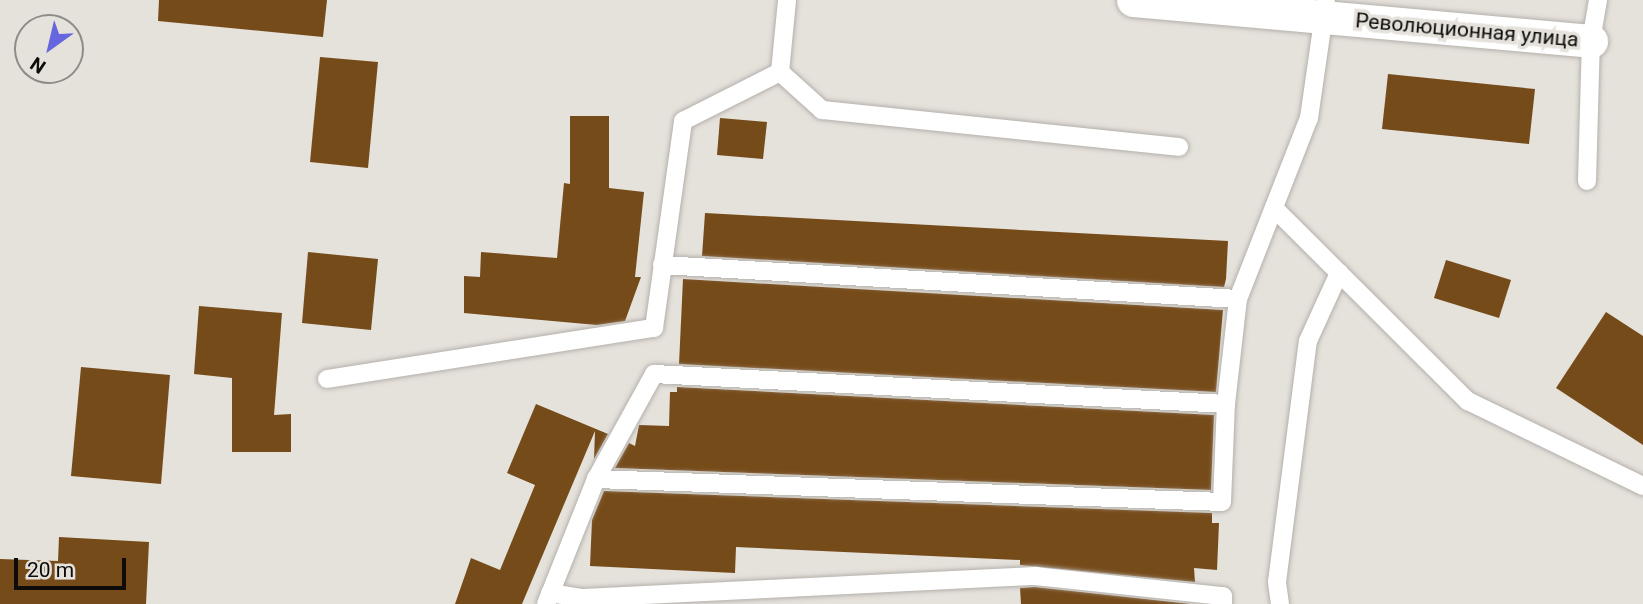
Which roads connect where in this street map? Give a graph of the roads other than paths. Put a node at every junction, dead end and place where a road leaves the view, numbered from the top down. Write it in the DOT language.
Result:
graph roads {
  1 [pos="787,0"];
  2 [pos="1133,0"];
  3 [pos="1598,0"];
  4 [pos="1323,8"];
  5 [pos="1591,41"];
  6 [pos="780,72"];
  7 [pos="1179,147"];
  8 [pos="1587,181"];
  9 [pos="1273,208"];
  10 [pos="662,265"];
  11 [pos="1339,273"];
  12 [pos="1238,299"];
  13 [pos="327,379"];
  14 [pos="1226,404"];
  15 [pos="596,479"];
  16 [pos="1643,486"];
  17 [pos="548,598"];
  18 [pos="1223,604"];
  19 [pos="1280,604"];
  1 -- 6 [label="lane"];
  2 -- 4 [label="street, Революционная улица"];
  3 -- 5 [label="lane"];
  4 -- 5 [label="street, Революционная улица"];
  4 -- 9 [label="lane"];
  5 -- 8 [label="lane"];
  6 -- 7 [label="lane"];
  6 -- 10 [label="lane"];
  9 -- 11 [label="lane"];
  9 -- 12 [label="lane"];
  10 -- 12 [label="lane"];
  10 -- 13 [label="lane"];
  11 -- 16 [label="lane"];
  11 -- 19 [label="lane"];
  12 -- 14 [label="lane"];
  14 -- 15 [label="lane"];
  14 -- 15 [label="lane"];
  15 -- 17 [label="lane"];
  17 -- 18 [label="lane"];
}
